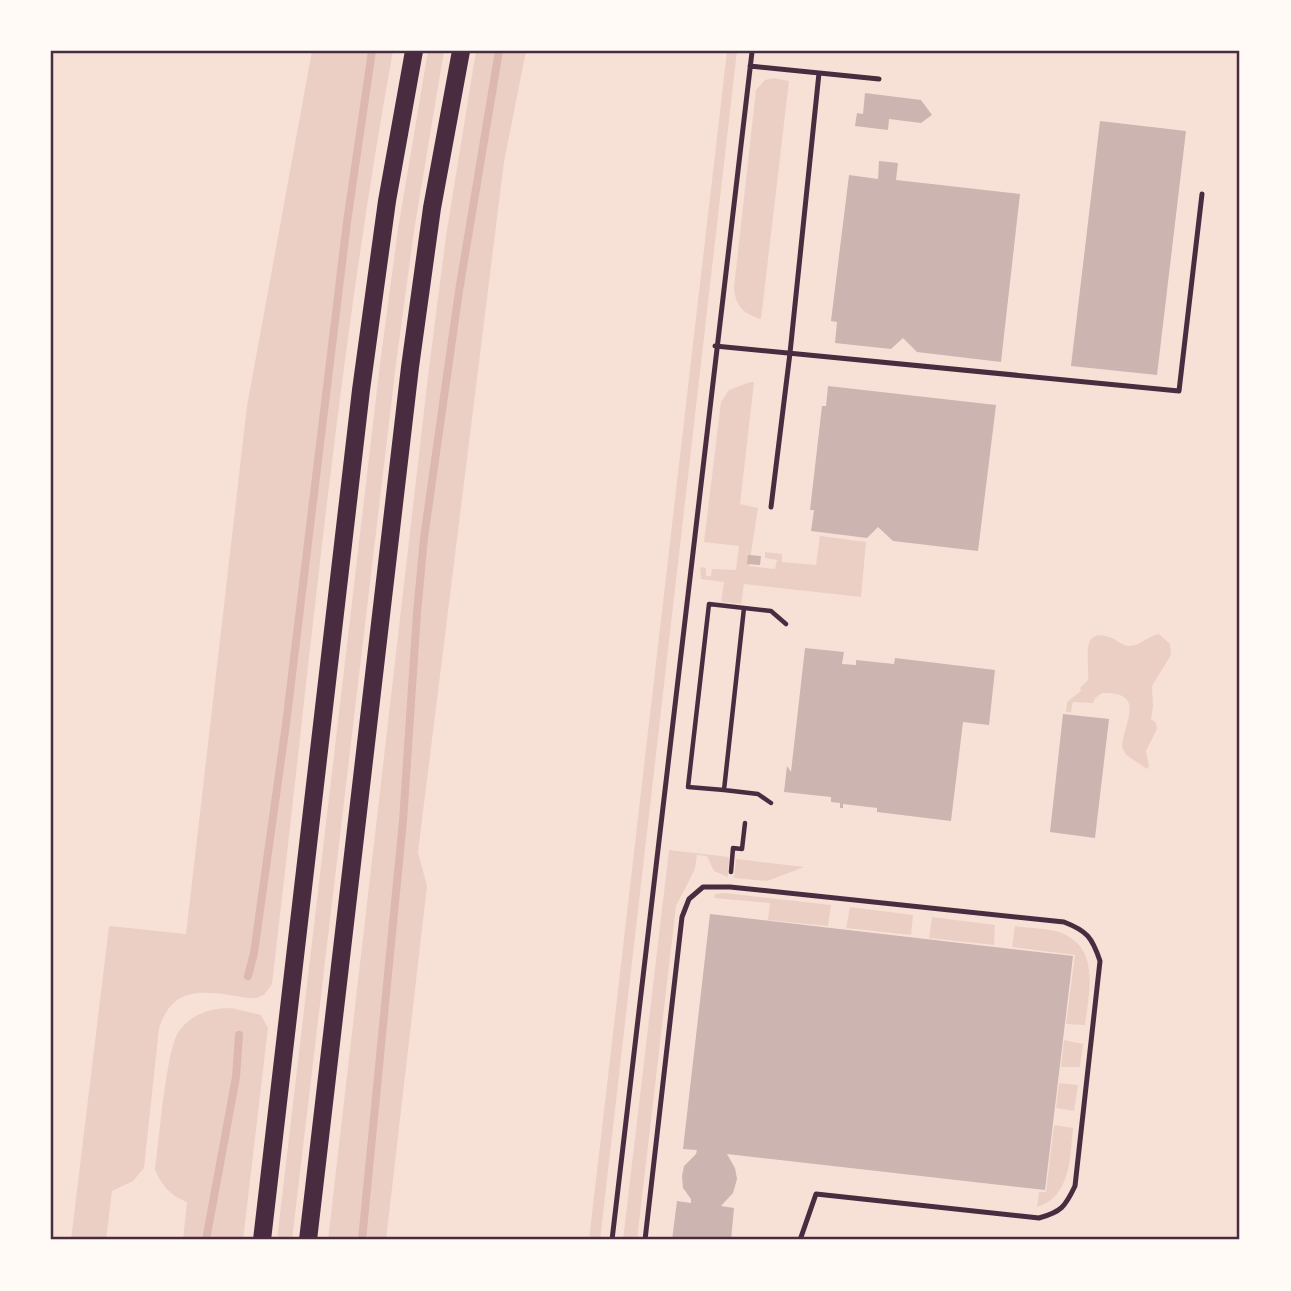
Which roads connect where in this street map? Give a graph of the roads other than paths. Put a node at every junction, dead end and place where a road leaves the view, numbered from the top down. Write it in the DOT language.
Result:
graph roads {
  1 [pos="414,51"];
  2 [pos="461,51"];
  3 [pos="752,52"];
  4 [pos="750,66"];
  5 [pos="819,73"];
  6 [pos="879,79"];
  7 [pos="1202,194"];
  8 [pos="715,346"];
  9 [pos="790,353"];
  10 [pos="771,507"];
  11 [pos="262,1240"];
  12 [pos="308,1240"];
  13 [pos="612,1240"];
  14 [pos="645,1240"];
  15 [pos="800,1240"];
  1 -- 11 [label="main road"];
  2 -- 12 [label="main road"];
  3 -- 4 [label="lane"];
  4 -- 5 [label="lane"];
  4 -- 8 [label="lane"];
  5 -- 6 [label="lane"];
  5 -- 9 [label="lane"];
  7 -- 9 [label="lane"];
  8 -- 9 [label="lane"];
  8 -- 13 [label="lane"];
  9 -- 10 [label="lane"];
  14 -- 15 [label="lane"];
}
